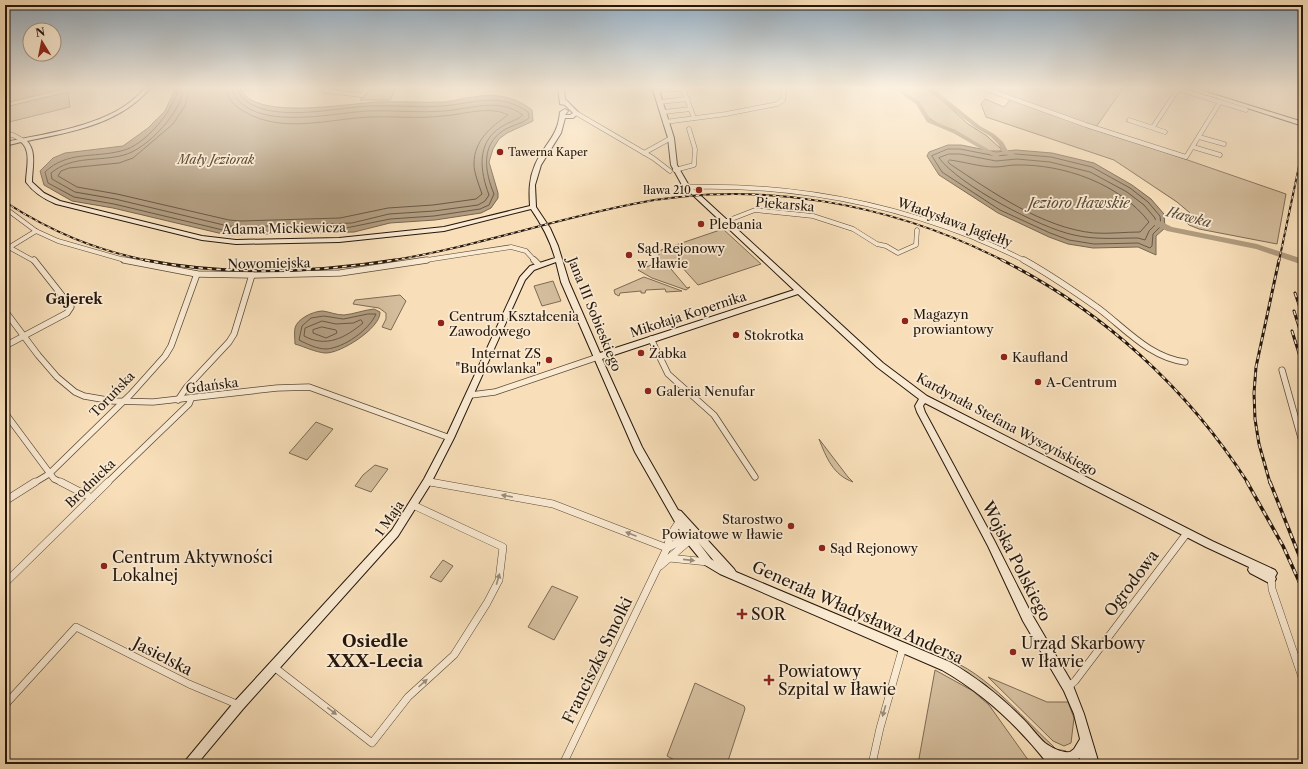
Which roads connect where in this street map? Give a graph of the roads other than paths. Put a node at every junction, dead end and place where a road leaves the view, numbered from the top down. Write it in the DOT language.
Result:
graph roads {
  1 [pos="666,122"];
  2 [pos="86,123"];
  3 [pos="562,123"];
  4 [pos="593,123"];
  5 [pos="1080,123"];
  6 [pos="1139,123"];
  7 [pos="1156,123"];
  8 [pos="1207,123"];
  9 [pos="1153,127"];
  10 [pos="689,129"];
  11 [pos="1165,132"];
  12 [pos="1199,136"];
  13 [pos="671,138"];
  14 [pos="5,140"];
  15 [pos="13,143"];
  16 [pos="1224,144"];
  17 [pos="26,145"];
  18 [pos="1193,147"];
  19 [pos="644,153"];
  20 [pos="1220,155"];
  21 [pos="673,170"];
  22 [pos="687,187"];
  23 [pos="533,207"];
  24 [pos="5,208"];
  25 [pos="724,222"];
  26 [pos="917,230"];
  27 [pos="36,231"];
  28 [pos="7,247"];
  29 [pos="558,260"];
  30 [pos="538,264"];
  31 [pos="197,274"];
  32 [pos="252,276"];
  33 [pos="798,291"];
  34 [pos="5,312"];
  35 [pos="23,336"];
  36 [pos="651,339"];
  37 [pos="5,346"];
  38 [pos="598,357"];
  39 [pos="1185,362"];
  40 [pos="1282,370"];
  41 [pos="471,395"];
  42 [pos="924,398"];
  43 [pos="191,399"];
  44 [pos="178,400"];
  45 [pos="124,401"];
  46 [pos="5,413"];
  47 [pos="450,438"];
  48 [pos="1303,444"];
  49 [pos="49,474"];
  50 [pos="755,477"];
  51 [pos="427,482"];
  52 [pos="92,498"];
  53 [pos="5,501"];
  54 [pos="413,505"];
  55 [pos="674,511"];
  56 [pos="679,522"];
  57 [pos="1187,533"];
  58 [pos="694,538"];
  59 [pos="667,548"];
  60 [pos="669,558"];
  61 [pos="708,562"];
  62 [pos="657,568"];
  63 [pos="732,574"];
  64 [pos="1272,576"];
  65 [pos="5,583"];
  66 [pos="903,647"];
  67 [pos="274,667"];
  68 [pos="1303,680"];
  69 [pos="1068,688"];
  70 [pos="5,705"];
  71 [pos="239,705"];
  72 [pos="1086,740"];
  73 [pos="1041,746"];
  74 [pos="190,764"];
  75 [pos="562,764"];
  76 [pos="872,764"];
  77 [pos="1055,764"];
  78 [pos="1062,764"];
  79 [pos="1086,764"];
  80 [pos="1093,764"];
  1 -- 13 [label="street"];
  2 -- 17 [label="street"];
  3 -- 23 [label="street"];
  4 -- 19 [label="street"];
  5 -- 18 [label="street"];
  6 -- 9 [label="street"];
  7 -- 9 [label="street"];
  8 -- 12 [label="street"];
  9 -- 11 [label="street"];
  10 -- 21 [label="street"];
  12 -- 16 [label="street"];
  12 -- 18 [label="street"];
  13 -- 19 [label="street"];
  13 -- 21 [label="street"];
  14 -- 15 [label="street"];
  14 -- 17 [label="street"];
  15 -- 17 [label="street"];
  15 -- 17 [label="street"];
  17 -- 23 [label="street, Adama Mickiewicza"];
  18 -- 20 [label="street"];
  19 -- 21 [label="street"];
  21 -- 22 [label="street, Kardynała Stefana Wyszyńskiego"];
  22 -- 25 [label="street, Kardynała Stefana Wyszyńskiego"];
  22 -- 39 [label="street, Władysława Jagiełły"];
  23 -- 29 [label="street, Jana III Sobieskiego"];
  24 -- 27 [label="street, Nowomiejska"];
  25 -- 26 [label="street, Piekarska"];
  25 -- 33 [label="street, Kardynała Stefana Wyszyńskiego"];
  27 -- 28 [label="street"];
  27 -- 31 [label="street, Nowomiejska"];
  28 -- 35 [label="street"];
  29 -- 30 [label="street, 1 Maja"];
  29 -- 38 [label="street, Jana III Sobieskiego"];
  30 -- 32 [label="street, Nowomiejska"];
  30 -- 41 [label="street, 1 Maja"];
  31 -- 32 [label="street, Nowomiejska"];
  31 -- 45 [label="street, Toruńska"];
  32 -- 44 [label="street"];
  33 -- 36 [label="street, Mikołaja Kopernika"];
  33 -- 42 [label="street, Kardynała Stefana Wyszyńskiego"];
  34 -- 35 [label="street, Gdańska"];
  35 -- 37 [label="street"];
  35 -- 45 [label="street, Gdańska"];
  36 -- 38 [label="street, Mikołaja Kopernika"];
  36 -- 50 [label="street"];
  38 -- 41 [label="street, Mikołaja Kopernika"];
  38 -- 55 [label="street, Jana III Sobieskiego"];
  40 -- 48 [label="street"];
  41 -- 47 [label="street, 1 Maja"];
  42 -- 57 [label="street, Kardynała Stefana Wyszyńskiego"];
  42 -- 69 [label="street, Wojska Polskiego"];
  43 -- 44 [label="street, Gdańska"];
  43 -- 47 [label="street, Gdańska"];
  43 -- 52 [label="street, Brodnicka"];
  44 -- 45 [label="street, Gdańska"];
  45 -- 49 [label="street, Toruńska"];
  46 -- 49 [label="street"];
  47 -- 51 [label="street, 1 Maja"];
  49 -- 52 [label="street"];
  49 -- 53 [label="street, Toruńska"];
  51 -- 54 [label="street, 1 Maja"];
  59 -- 51 [label="street, one-way"];
  52 -- 65 [label="street, Brodnicka"];
  54 -- 67 [label="street, 1 Maja"];
  67 -- 54 [label="street, one-way"];
  55 -- 56 [label="street, Jana III Sobieskiego"];
  55 -- 58 [label="street, Jana III Sobieskiego"];
  56 -- 58 [label="street, Jana III Sobieskiego"];
  56 -- 59 [label="street, Franciszka Smolki"];
  57 -- 64 [label="street, Kardynała Stefana Wyszyńskiego"];
  57 -- 69 [label="street, Ogrodowa"];
  58 -- 59 [label="street"];
  58 -- 60 [label="street, Franciszka Smolki"];
  58 -- 61 [label="street, Generała Władysława Andersa"];
  58 -- 63 [label="street, Generała Władysława Andersa"];
  59 -- 62 [label="street, Franciszka Smolki"];
  60 -- 61 [label="street, one-way"];
  60 -- 62 [label="street, Franciszka Smolki"];
  61 -- 63 [label="street, Generała Władysława Andersa"];
  62 -- 75 [label="street, Franciszka Smolki"];
  63 -- 66 [label="street, Generała Władysława Andersa"];
  64 -- 68 [label="street"];
  66 -- 73 [label="street, Generała Władysława Andersa"];
  66 -- 76 [label="street, one-way"];
  67 -- 71 [label="street, 1 Maja"];
  69 -- 72 [label="street, Wojska Polskiego"];
  70 -- 71 [label="street, Jasielska"];
  71 -- 74 [label="street, 1 Maja"];
  72 -- 73 [label="street"];
  72 -- 79 [label="street, Wojska Polskiego"];
  72 -- 80 [label="street, Wojska Polskiego"];
  73 -- 77 [label="street, Generała Władysława Andersa"];
  73 -- 78 [label="street, Generała Władysława Andersa"];
}
